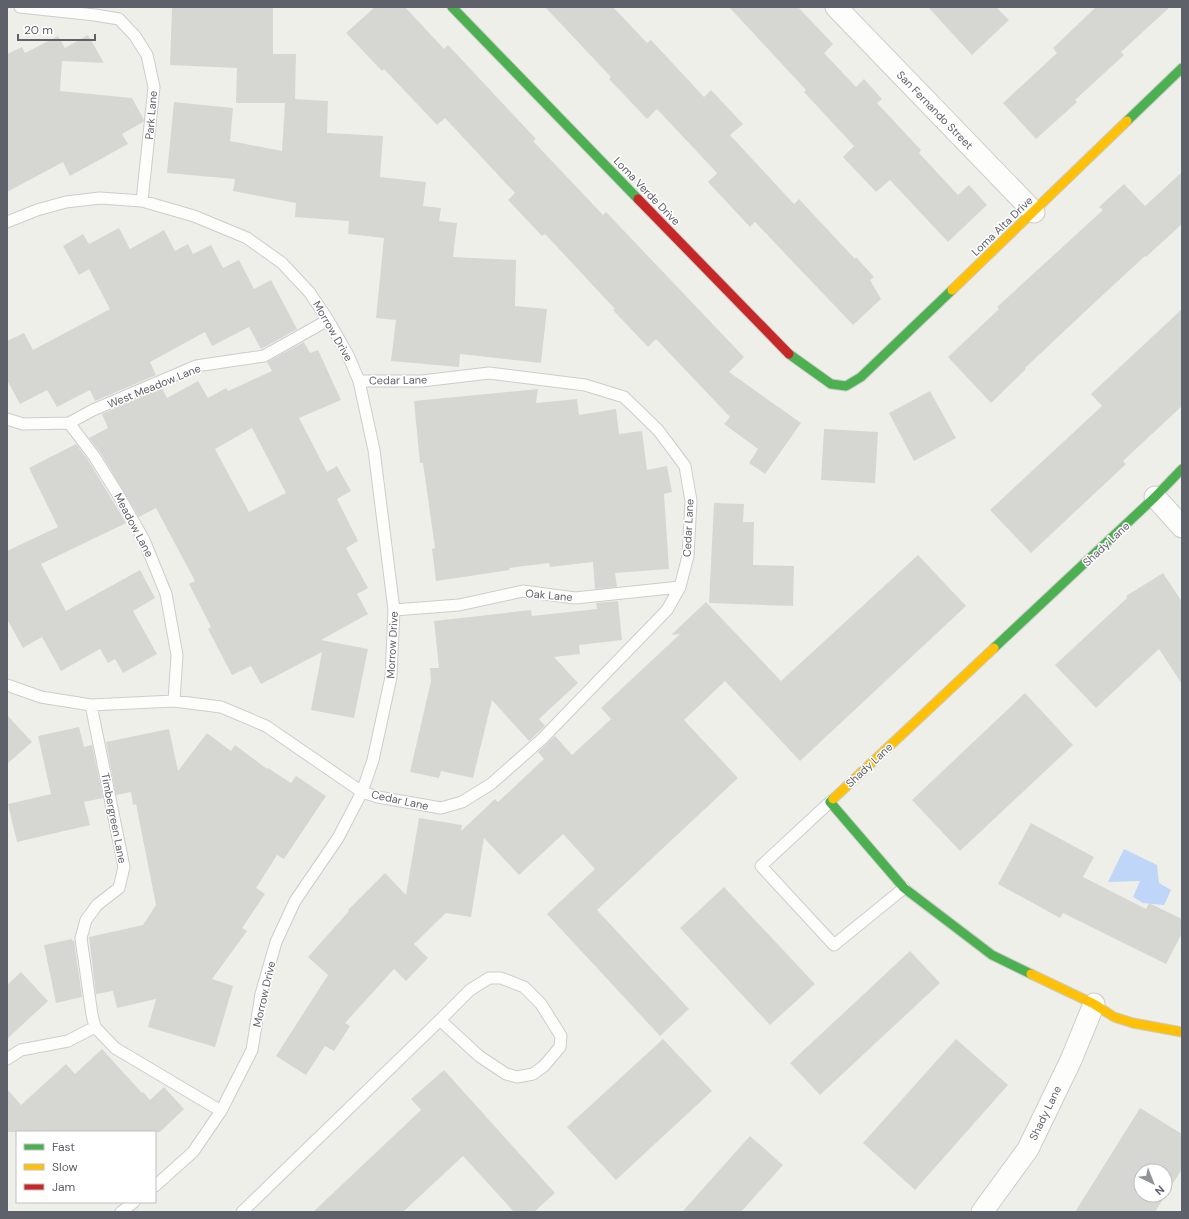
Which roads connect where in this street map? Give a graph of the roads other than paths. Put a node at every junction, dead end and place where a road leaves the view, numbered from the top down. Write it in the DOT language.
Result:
graph roads {
  1 [pos="20,7"];
  2 [pos="452,7"];
  3 [pos="836,7"];
  4 [pos="1182,68"];
  5 [pos="142,201"];
  6 [pos="1034,212"];
  7 [pos="7,222"];
  8 [pos="328,320"];
  9 [pos="359,381"];
  10 [pos="831,384"];
  11 [pos="7,419"];
  12 [pos="69,423"];
  13 [pos="1182,469"];
  14 [pos="1155,498"];
  15 [pos="1182,527"];
  16 [pos="680,587"];
  17 [pos="394,610"];
  18 [pos="7,685"];
  19 [pos="174,701"];
  20 [pos="91,705"];
  21 [pos="362,792"];
  22 [pos="830,802"];
  23 [pos="904,888"];
  24 [pos="1094,1004"];
  25 [pos="440,1020"];
  26 [pos="95,1027"];
  27 [pos="1182,1032"];
  28 [pos="7,1059"];
  29 [pos="221,1111"];
  30 [pos="156,1185"];
  31 [pos="133,1203"];
  32 [pos="121,1212"];
  33 [pos="242,1212"];
  34 [pos="982,1212"];
  1 -- 5 [label="lane, Park Lane"];
  2 -- 10 [label="street, Loma Verde Drive"];
  3 -- 6 [label="street, San Fernando Street"];
  4 -- 6 [label="street, Loma Alta Drive"];
  5 -- 7 [label="lane, Morrow Drive"];
  5 -- 8 [label="lane, Morrow Drive"];
  6 -- 10 [label="street, Loma Alta Drive"];
  8 -- 9 [label="lane, Morrow Drive"];
  8 -- 12 [label="lane, West Meadow Lane"];
  9 -- 16 [label="lane, Cedar Lane"];
  9 -- 17 [label="lane, Morrow Drive"];
  11 -- 12 [label="lane"];
  12 -- 19 [label="lane, Meadow Lane"];
  13 -- 14 [label="street, Shady Lane"];
  14 -- 15 [label="street"];
  14 -- 22 [label="street, Shady Lane"];
  16 -- 17 [label="lane, Oak Lane"];
  16 -- 21 [label="lane, Cedar Lane"];
  17 -- 21 [label="lane, Morrow Drive"];
  18 -- 20 [label="lane"];
  19 -- 20 [label="lane"];
  19 -- 21 [label="lane"];
  20 -- 26 [label="lane, Timbergreen Lane"];
  21 -- 29 [label="lane, Morrow Drive"];
  22 -- 23 [label="street"];
  22 -- 23 [label="lane"];
  23 -- 24 [label="street"];
  24 -- 27 [label="street"];
  24 -- 34 [label="street, Shady Lane"];
  25 -- 25 [label="lane"];
  25 -- 33 [label="lane"];
  26 -- 28 [label="lane"];
  26 -- 29 [label="lane"];
  29 -- 30 [label="lane, Morrow Drive"];
  31 -- 32 [label="lane"];
}
